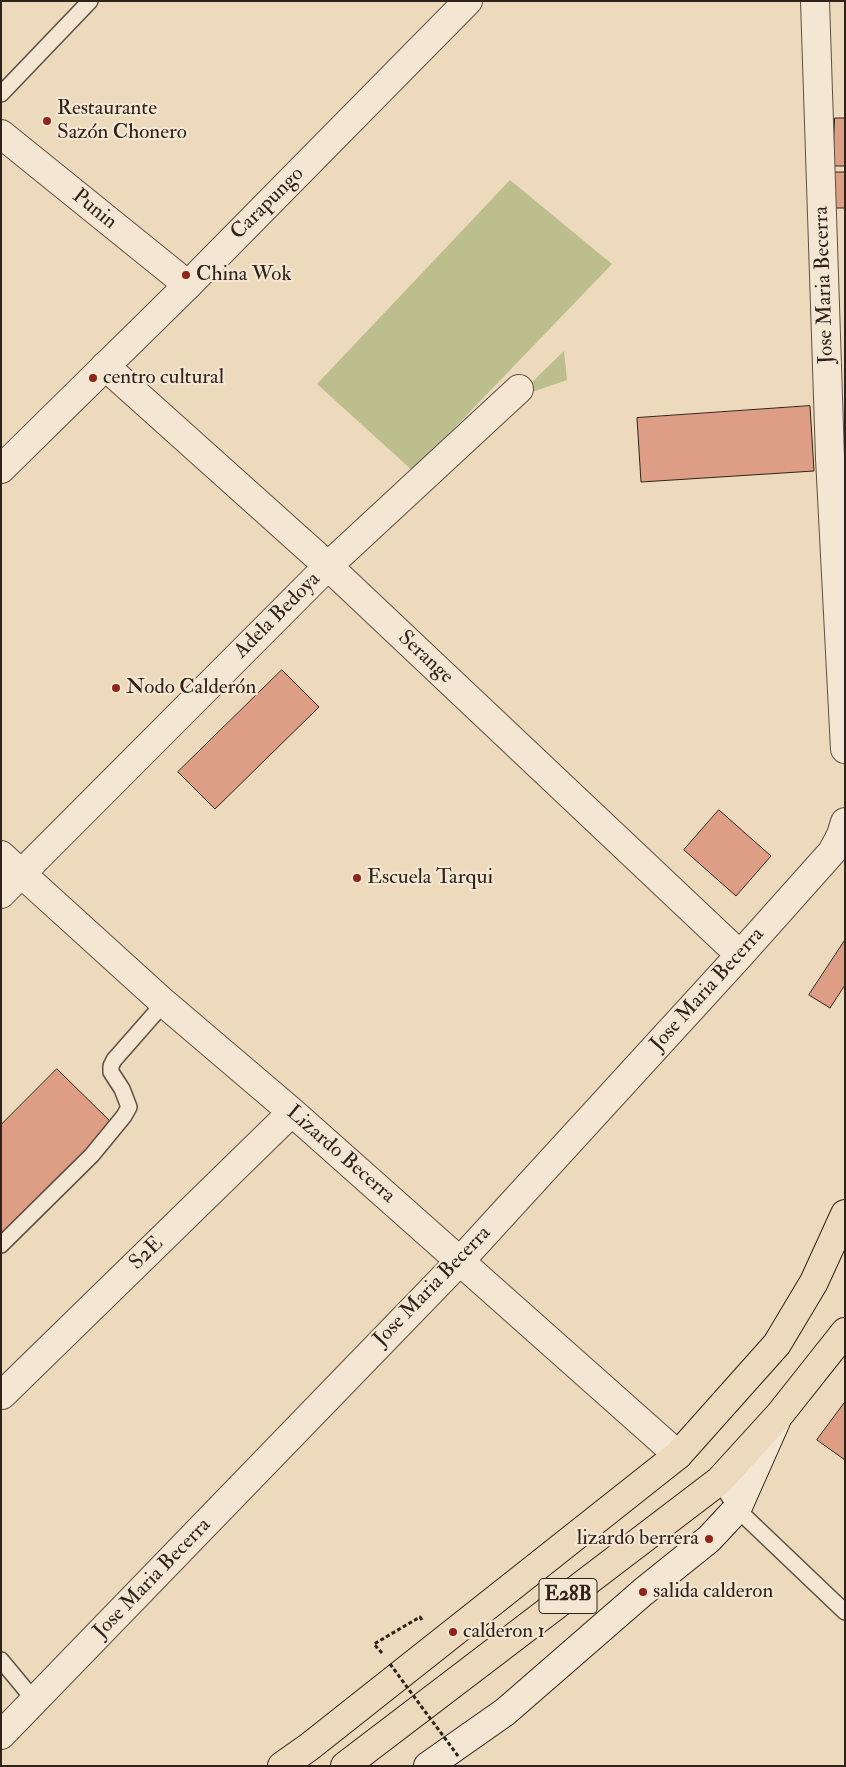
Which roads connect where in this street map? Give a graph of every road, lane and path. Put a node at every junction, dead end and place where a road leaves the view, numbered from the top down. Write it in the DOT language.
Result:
graph roads {
  1 [pos="90,1"];
  2 [pos="468,1"];
  3 [pos="815,1"];
  4 [pos="1,94"];
  5 [pos="1,134"];
  6 [pos="188,285"];
  7 [pos="105,366"];
  8 [pos="519,389"];
  9 [pos="1,469"];
  10 [pos="328,566"];
  11 [pos="845,749"];
  12 [pos="845,822"];
  13 [pos="1,855"];
  14 [pos="21,872"];
  15 [pos="1,894"];
  16 [pos="740,955"];
  17 [pos="164,1003"];
  18 [pos="292,1112"];
  19 [pos="845,1214"];
  20 [pos="1,1245"];
  21 [pos="460,1261"];
  22 [pos="845,1332"];
  23 [pos="2,1395"];
  24 [pos="780,1414"];
  25 [pos="678,1455"];
  26 [pos="719,1481"];
  27 [pos="736,1508"];
  28 [pos="845,1612"];
  29 [pos="1,1660"];
  30 [pos="390,1664"];
  31 [pos="36,1700"];
  32 [pos="1,1736"];
  33 [pos="458,1756"];
  34 [pos="282,1766"];
  35 [pos="345,1766"];
  36 [pos="428,1766"];
  1 -- 4 [label="lane"];
  2 -- 6 [label="street, Carapungo"];
  3 -- 11 [label="street, Jose Maria Becerra"];
  5 -- 6 [label="street, Punin"];
  6 -- 7 [label="street, Carapungo"];
  7 -- 9 [label="street, Carapungo"];
  7 -- 10 [label="street, Serange"];
  8 -- 10 [label="street, Adela Bedoya"];
  10 -- 14 [label="street, Adela Bedoya"];
  10 -- 16 [label="street, Serange"];
  12 -- 16 [label="street, Jose Maria Becerra"];
  13 -- 14 [label="street, Lizardo Becerra"];
  14 -- 15 [label="street, Adela Bedoya"];
  14 -- 17 [label="street, Lizardo Becerra"];
  16 -- 21 [label="street, Jose Maria Becerra"];
  17 -- 18 [label="street, Lizardo Becerra"];
  17 -- 20 [label="lane"];
  18 -- 21 [label="street, Lizardo Becerra"];
  18 -- 23 [label="street, S2E"];
  19 -- 25 [label="highway, E28B"];
  21 -- 25 [label="street, Lizardo Becerra"];
  21 -- 31 [label="street, Jose Maria Becerra"];
  22 -- 24 [label="highway, E28B"];
  24 -- 26 [label="highway, E28B"];
  24 -- 27 [label="street"];
  25 -- 34 [label="highway, E28B"];
  26 -- 27 [label="lane"];
  26 -- 35 [label="highway, E28B"];
  27 -- 28 [label="lane"];
  27 -- 36 [label="street"];
  29 -- 31 [label="lane"];
  30 -- 33 [label="path, bridge"];
  31 -- 32 [label="street, Jose Maria Becerra"];
}
